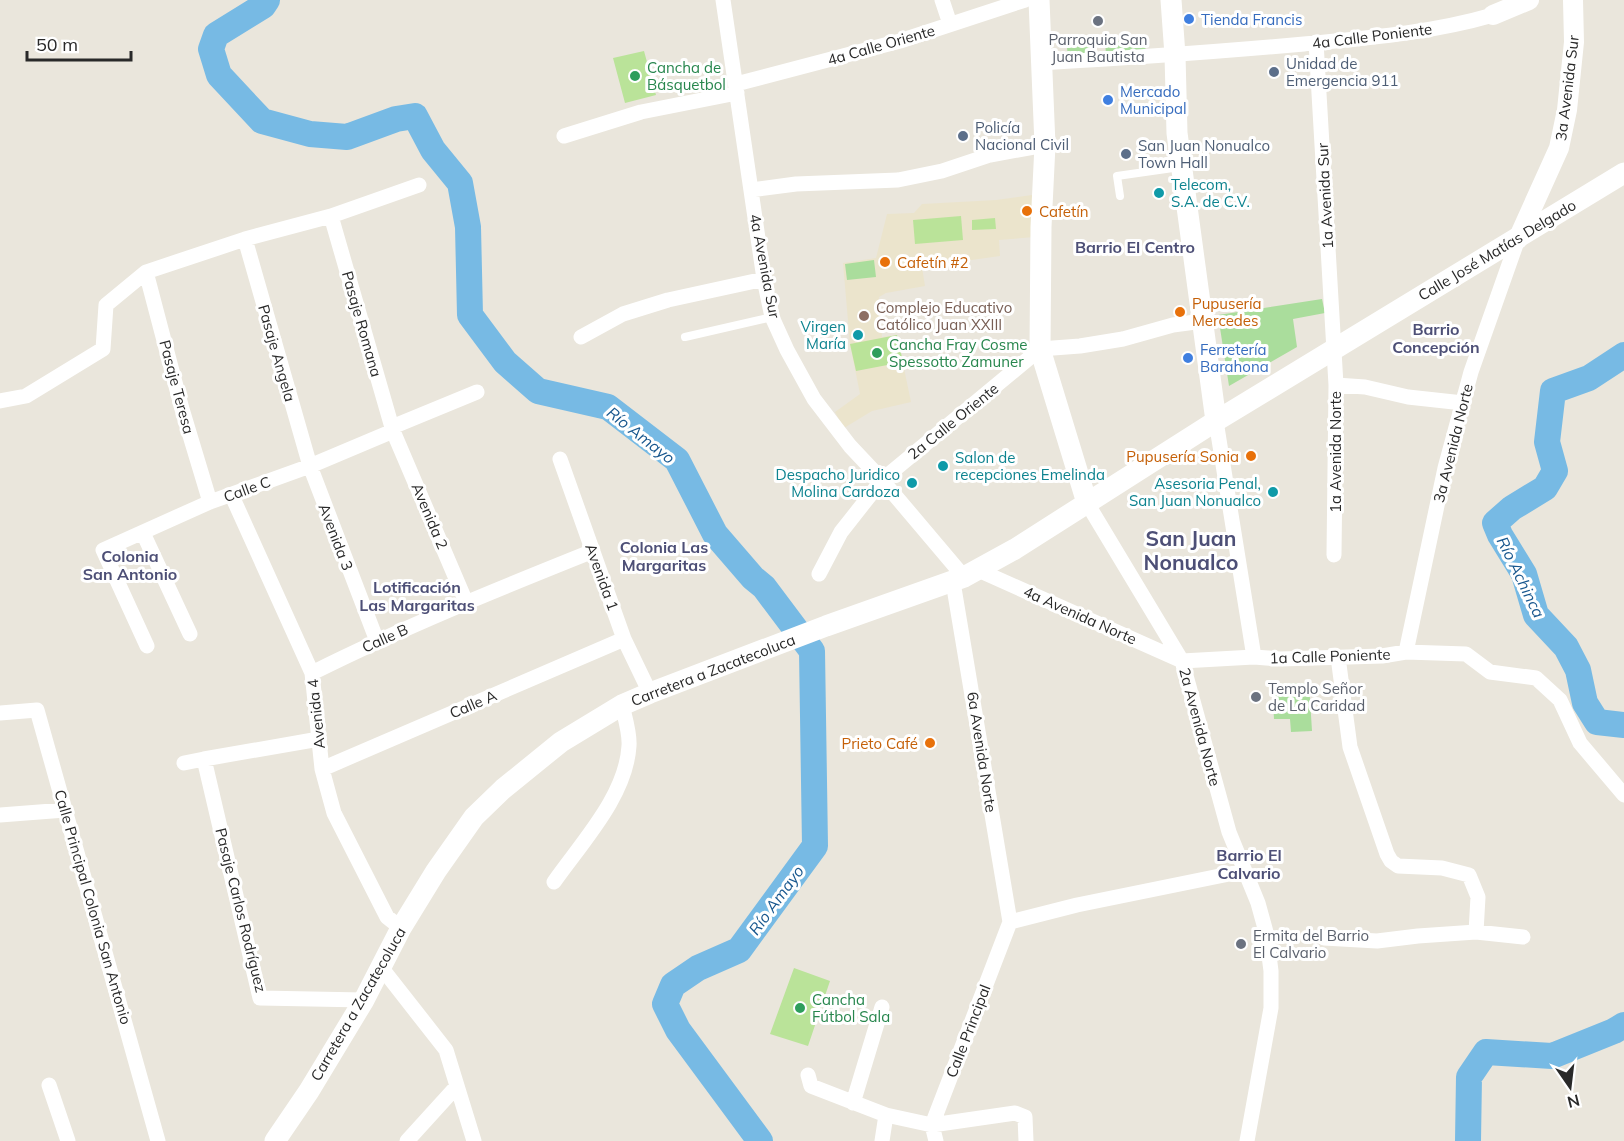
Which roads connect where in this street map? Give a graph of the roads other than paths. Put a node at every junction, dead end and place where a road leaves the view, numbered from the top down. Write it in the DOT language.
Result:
graph roads {
  1 [pos="723,0"];
  2 [pos="942,0"];
  3 [pos="1025,0"];
  4 [pos="1039,0"];
  5 [pos="1171,0"];
  6 [pos="1529,0"];
  7 [pos="1572,0"];
  8 [pos="1494,8"];
  9 [pos="950,24"];
  10 [pos="1316,42"];
  11 [pos="1175,55"];
  12 [pos="1040,63"];
  13 [pos="737,88"];
  14 [pos="564,136"];
  15 [pos="1045,145"];
  16 [pos="1181,167"];
  17 [pos="1624,172"];
  18 [pos="419,185"];
  19 [pos="751,190"];
  20 [pos="1120,196"];
  21 [pos="331,216"];
  22 [pos="245,239"];
  23 [pos="1518,239"];
  24 [pos="146,272"];
  25 [pos="764,279"];
  26 [pos="772,317"];
  27 [pos="1203,321"];
  28 [pos="581,337"];
  29 [pos="684,337"];
  30 [pos="1040,349"];
  31 [pos="1334,349"];
  32 [pos="1336,384"];
  33 [pos="477,392"];
  34 [pos="0,401"];
  35 [pos="1463,403"];
  36 [pos="1216,422"];
  37 [pos="392,429"];
  38 [pos="560,459"];
  39 [pos="310,466"];
  40 [pos="882,480"];
  41 [pos="232,496"];
  42 [pos="210,502"];
  43 [pos="1087,503"];
  44 [pos="143,533"];
  45 [pos="593,551"];
  46 [pos="1334,555"];
  47 [pos="819,574"];
  48 [pos="965,577"];
  49 [pos="466,602"];
  50 [pos="190,634"];
  51 [pos="624,639"];
  52 [pos="376,641"];
  53 [pos="147,646"];
  54 [pos="1406,652"];
  55 [pos="1254,657"];
  56 [pos="1338,657"];
  57 [pos="1182,661"];
  58 [pos="312,673"];
  59 [pos="650,693"];
  60 [pos="622,705"];
  61 [pos="0,713"];
  62 [pos="319,739"];
  63 [pos="204,759"];
  64 [pos="184,763"];
  65 [pos="322,769"];
  66 [pos="1624,795"];
  67 [pos="65,810"];
  68 [pos="0,815"];
  69 [pos="1244,871"];
  70 [pos="554,882"];
  71 [pos="1010,922"];
  72 [pos="401,927"];
  73 [pos="1476,932"];
  74 [pos="1523,937"];
  75 [pos="1324,938"];
  76 [pos="381,967"];
  77 [pos="363,1000"];
  78 [pos="882,1006"];
  79 [pos="808,1075"];
  80 [pos="49,1085"];
  81 [pos="457,1086"];
  82 [pos="854,1103"];
  83 [pos="886,1115"];
  84 [pos="932,1125"];
  85 [pos="68,1141"];
  86 [pos="158,1141"];
  87 [pos="274,1141"];
  88 [pos="406,1141"];
  89 [pos="474,1141"];
  90 [pos="882,1141"];
  91 [pos="936,1141"];
  92 [pos="1026,1141"];
  93 [pos="1247,1141"];
  1 -- 13 [label="street, 4a Avenida Sur"];
  2 -- 9 [label="street"];
  3 -- 9 [label="street, 4a Calle Oriente"];
  4 -- 12 [label="main road"];
  5 -- 11 [label="main road"];
  6 -- 8 [label="street, 4a Calle Poniente"];
  7 -- 23 [label="street, 3a Avenida Sur"];
  8 -- 10 [label="street, 4a Calle Poniente"];
  9 -- 13 [label="street, 4a Calle Oriente"];
  10 -- 11 [label="street, 4a Calle Poniente"];
  10 -- 31 [label="street, 1a Avenida Sur"];
  11 -- 12 [label="street"];
  11 -- 16 [label="main road"];
  12 -- 15 [label="main road"];
  13 -- 14 [label="street, 4a Calle Oriente"];
  13 -- 19 [label="street, 4a Avenida Sur"];
  15 -- 19 [label="street"];
  15 -- 30 [label="main road"];
  16 -- 20 [label="lane"];
  16 -- 27 [label="main road"];
  17 -- 23 [label="main road, Calle José Matías Delgado"];
  18 -- 21 [label="street"];
  19 -- 25 [label="street, 4a Avenida Sur"];
  21 -- 22 [label="street"];
  21 -- 37 [label="street, Pasaje Romana"];
  22 -- 24 [label="street"];
  22 -- 39 [label="street, Pasaje Angela"];
  23 -- 31 [label="main road, Calle José Matías Delgado"];
  23 -- 35 [label="street, 3a Avenida Norte"];
  24 -- 34 [label="street"];
  24 -- 42 [label="street, Pasaje Teresa"];
  25 -- 26 [label="street, 4a Avenida Sur"];
  25 -- 28 [label="street"];
  26 -- 29 [label="lane"];
  26 -- 40 [label="street, 4a Avenida Sur"];
  27 -- 30 [label="street"];
  27 -- 36 [label="main road"];
  30 -- 40 [label="street, 2a Calle Oriente"];
  30 -- 43 [label="main road"];
  31 -- 32 [label="street, 1a Avenida Norte"];
  31 -- 36 [label="main road, Calle José Matías Delgado"];
  32 -- 35 [label="street"];
  32 -- 46 [label="street, 1a Avenida Norte"];
  33 -- 37 [label="street, Calle C"];
  35 -- 54 [label="street, 3a Avenida Norte"];
  36 -- 43 [label="main road, Calle José Matías Delgado"];
  36 -- 55 [label="street"];
  37 -- 39 [label="street, Calle C"];
  37 -- 49 [label="street, Avenida 2"];
  38 -- 45 [label="street, Avenida 1"];
  39 -- 41 [label="street, Calle C"];
  39 -- 52 [label="street, Avenida 3"];
  40 -- 47 [label="street, 2a Calle Oriente"];
  40 -- 48 [label="street, 4a Avenida Sur"];
  41 -- 42 [label="street, Calle C"];
  41 -- 58 [label="street, Avenida 4"];
  42 -- 44 [label="street, Calle C"];
  43 -- 48 [label="main road, Carretera a Zacatecoluca"];
  43 -- 57 [label="street, 2a Avenida Norte"];
  44 -- 50 [label="street"];
  44 -- 53 [label="street, Calle C"];
  45 -- 49 [label="street, Calle B"];
  45 -- 51 [label="street, Avenida 1"];
  48 -- 57 [label="street, 4a Avenida Norte"];
  48 -- 59 [label="main road, Carretera a Zacatecoluca"];
  48 -- 71 [label="street, 6a Avenida Norte"];
  49 -- 52 [label="street, Calle B"];
  51 -- 59 [label="street, Avenida 1"];
  51 -- 65 [label="street, Calle A"];
  52 -- 58 [label="street, Calle B"];
  54 -- 56 [label="street, 1a Calle Poniente"];
  54 -- 66 [label="street, 1a Calle Poniente"];
  55 -- 56 [label="street, 1a Calle Poniente"];
  55 -- 57 [label="street, 1a Calle Poniente"];
  56 -- 73 [label="street"];
  57 -- 69 [label="street, 2a Avenida Norte"];
  58 -- 62 [label="street, Avenida 4"];
  59 -- 60 [label="main road, Carretera a Zacatecoluca"];
  60 -- 70 [label="street"];
  60 -- 72 [label="main road, Carretera a Zacatecoluca"];
  61 -- 67 [label="street, Calle Principal Colonia San Antonio"];
  62 -- 63 [label="street"];
  62 -- 65 [label="street, Avenida 4"];
  63 -- 64 [label="street"];
  63 -- 77 [label="street, Pasaje Carlos Rodríguez"];
  65 -- 72 [label="street, Avenida 4"];
  67 -- 68 [label="street"];
  67 -- 86 [label="street, Calle Principal Colonia San Antonio"];
  69 -- 71 [label="street"];
  69 -- 93 [label="street, 2a Avenida Norte"];
  71 -- 84 [label="street, Calle Principal"];
  72 -- 76 [label="main road, Carretera a Zacatecoluca"];
  73 -- 74 [label="street"];
  73 -- 75 [label="street"];
  76 -- 77 [label="main road, Carretera a Zacatecoluca"];
  76 -- 81 [label="street"];
  77 -- 87 [label="main road, Carretera a Zacatecoluca"];
  78 -- 82 [label="street"];
  79 -- 82 [label="street"];
  80 -- 85 [label="street"];
  81 -- 88 [label="street"];
  81 -- 89 [label="street"];
  82 -- 83 [label="street"];
  83 -- 84 [label="street"];
  83 -- 90 [label="street"];
  84 -- 91 [label="street"];
  84 -- 92 [label="street"];
}
